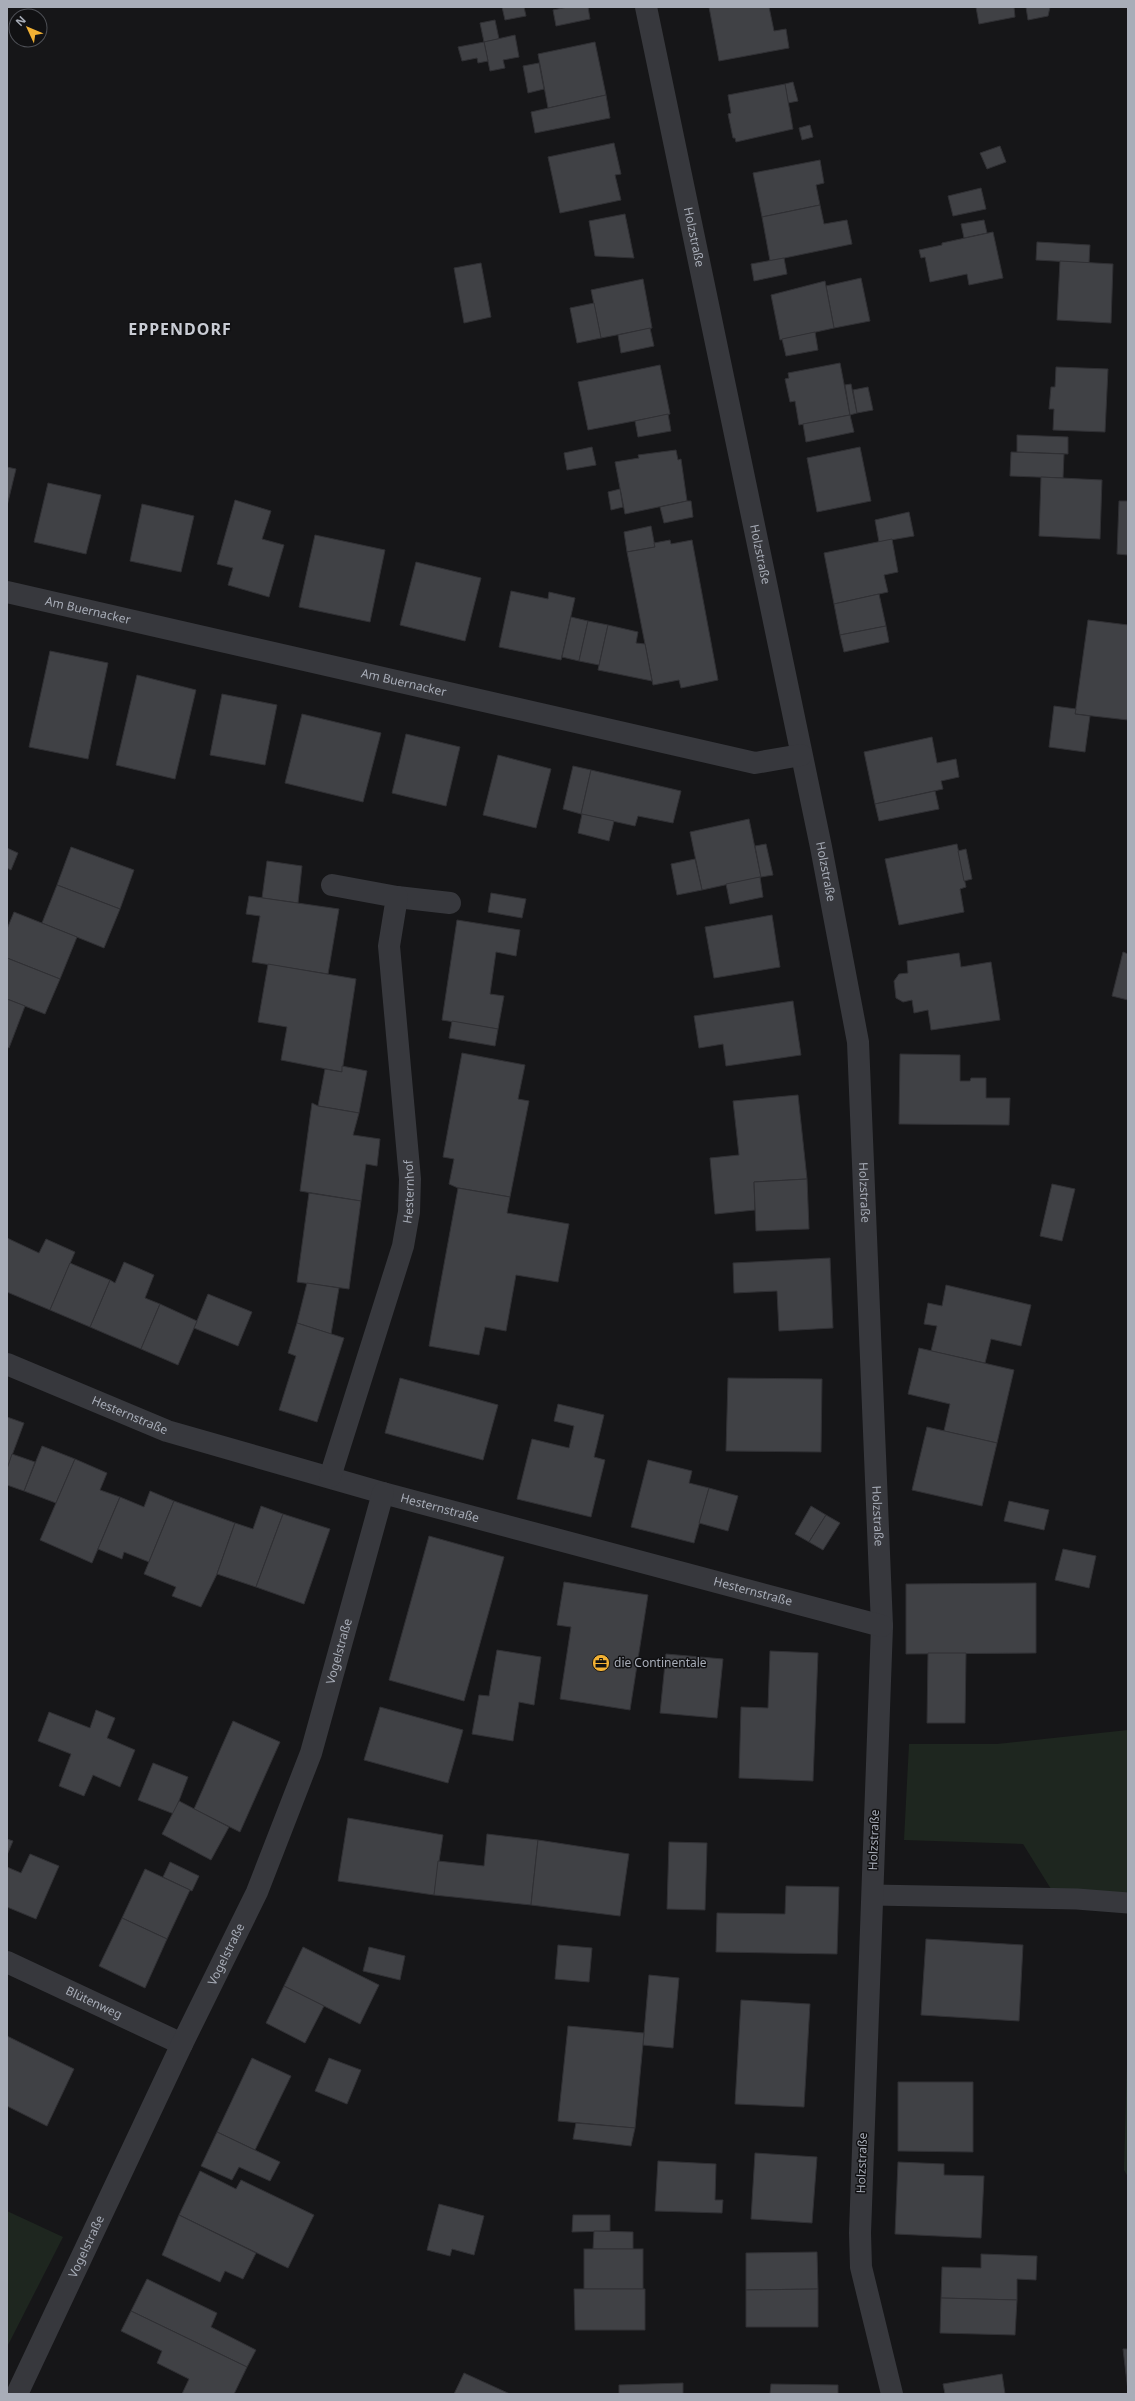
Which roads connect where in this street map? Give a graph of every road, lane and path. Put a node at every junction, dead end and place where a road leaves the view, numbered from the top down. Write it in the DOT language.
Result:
graph roads {
  1 [pos="646,7"];
  2 [pos="7,592"];
  3 [pos="801,755"];
  4 [pos="332,885"];
  5 [pos="397,897"];
  6 [pos="450,903"];
  7 [pos="7,1364"];
  8 [pos="330,1477"];
  9 [pos="383,1493"];
  10 [pos="882,1626"];
  11 [pos="873,1895"];
  12 [pos="1128,1903"];
  13 [pos="7,1962"];
  14 [pos="182,2044"];
  15 [pos="17,2394"];
  16 [pos="892,2394"];
  1 -- 3 [label="street, Holzstraße"];
  2 -- 3 [label="street, Am Buernacker"];
  3 -- 10 [label="street, Holzstraße"];
  4 -- 5 [label="street"];
  5 -- 6 [label="street"];
  5 -- 8 [label="street, Hesternhof"];
  7 -- 8 [label="street, Hesternstraße"];
  8 -- 9 [label="street, Hesternstraße"];
  9 -- 10 [label="street, Hesternstraße"];
  9 -- 14 [label="street, Vogelstraße"];
  10 -- 11 [label="street, Holzstraße"];
  11 -- 12 [label="lane"];
  11 -- 16 [label="street, Holzstraße"];
  13 -- 14 [label="street, Blütenweg"];
  14 -- 15 [label="street, Vogelstraße"];
}
